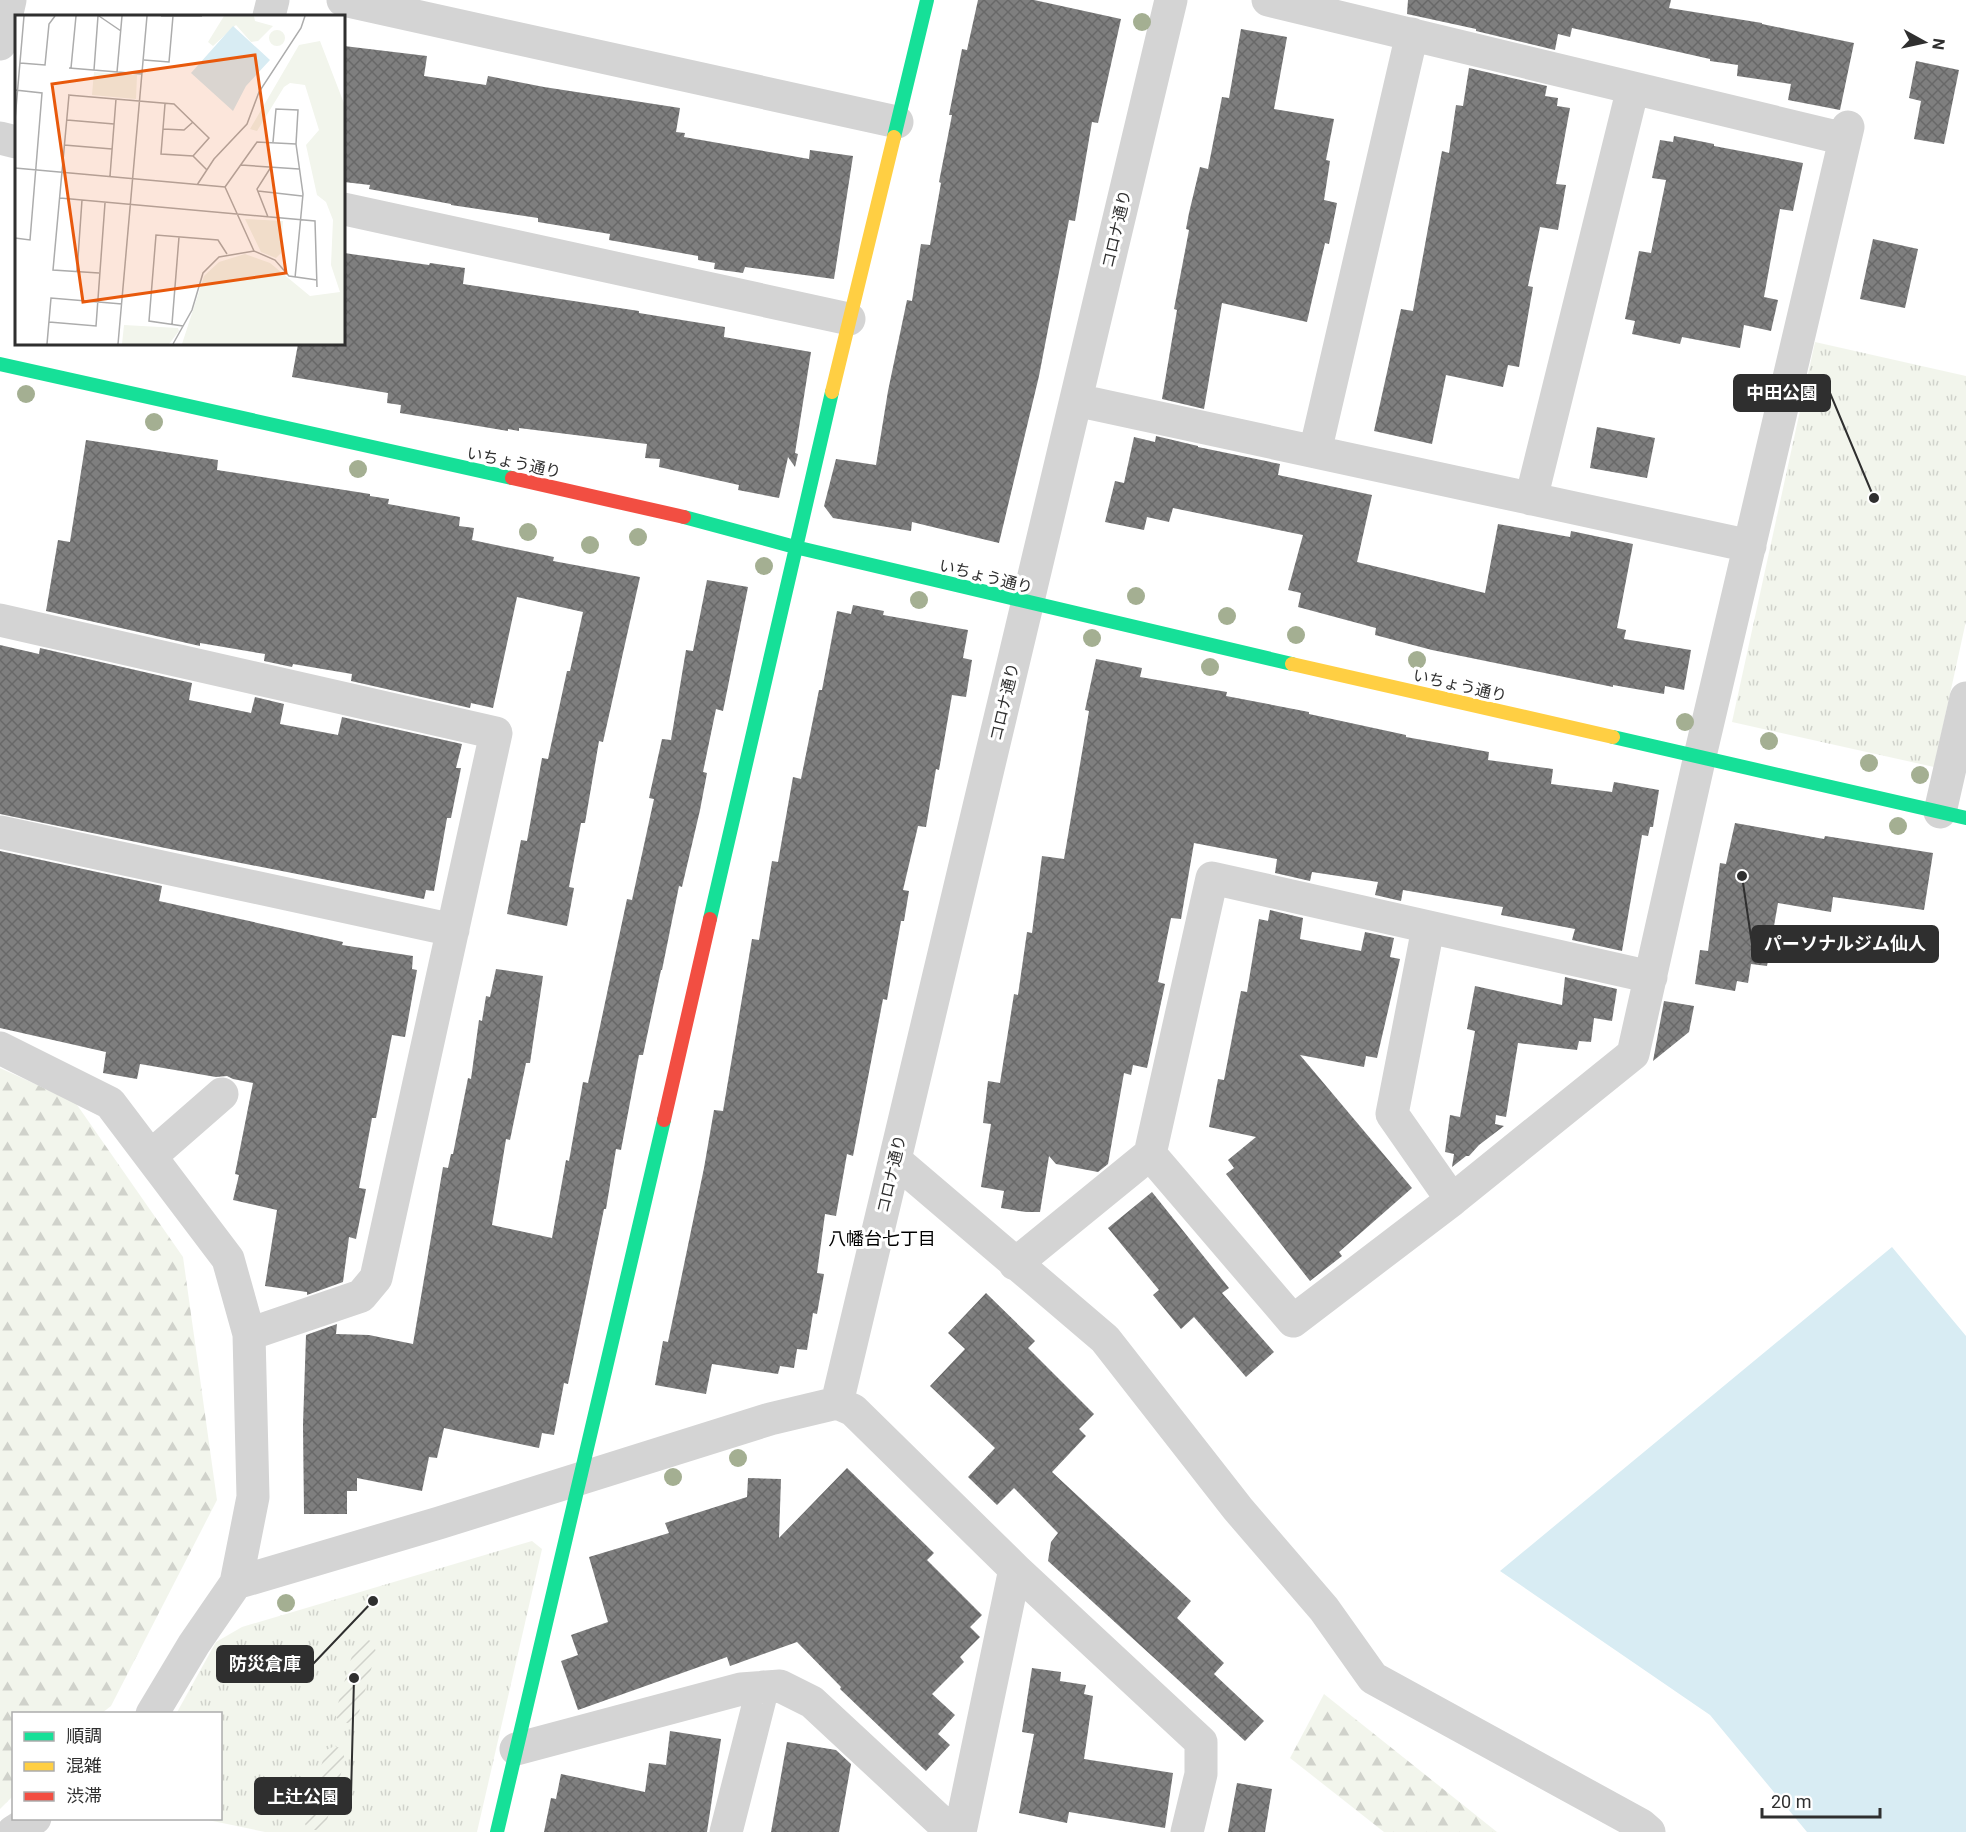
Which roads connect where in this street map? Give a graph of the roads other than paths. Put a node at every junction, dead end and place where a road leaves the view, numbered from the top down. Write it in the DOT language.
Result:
graph roads {
  1 [pos="10,0"];
  2 [pos="273,0"];
  3 [pos="343,0"];
  4 [pos="927,0"];
  5 [pos="1170,0"];
  6 [pos="1268,0"];
  7 [pos="269,15"];
  8 [pos="1412,34"];
  9 [pos="0,44"];
  10 [pos="1633,88"];
  11 [pos="897,122"];
  12 [pos="0,138"];
  13 [pos="15,142"];
  14 [pos="345,209"];
  15 [pos="849,319"];
  16 [pos="0,364"];
  17 [pos="1076,400"];
  18 [pos="1315,452"];
  19 [pos="1531,499"];
  20 [pos="1750,546"];
  21 [pos="795,547"];
  22 [pos="1028,603"];
  23 [pos="0,620"];
  24 [pos="1966,698"];
  25 [pos="1700,756"];
  26 [pos="1953,815"];
  27 [pos="0,832"];
  28 [pos="1428,928"];
  29 [pos="453,930"];
  30 [pos="1651,977"];
  31 [pos="0,1048"];
  32 [pos="222,1094"];
  33 [pos="1150,1154"];
  34 [pos="151,1156"];
  35 [pos="895,1160"];
  36 [pos="1452,1200"];
  37 [pos="1015,1264"];
  38 [pos="249,1334"];
  39 [pos="837,1403"];
  40 [pos="581,1479"];
  41 [pos="1015,1569"];
  42 [pos="236,1583"];
  43 [pos="762,1687"];
  44 [pos="153,1712"];
  45 [pos="516,1749"];
  46 [pos="32,1820"];
  47 [pos="12,1832"];
  48 [pos="497,1832"];
  49 [pos="726,1832"];
  50 [pos="952,1832"];
  51 [pos="960,1832"];
  52 [pos="1187,1832"];
  53 [pos="1649,1832"];
  1 -- 9 [label="street"];
  2 -- 7 [label="street"];
  3 -- 11 [label="street"];
  4 -- 11 [label="street"];
  5 -- 17 [label="street, コロナ通り"];
  6 -- 8 [label="street"];
  8 -- 10 [label="street"];
  8 -- 18 [label="street"];
  10 -- 19 [label="street"];
  10 -- 20 [label="street"];
  11 -- 15 [label="street"];
  12 -- 13 [label="street"];
  14 -- 15 [label="street"];
  15 -- 21 [label="street"];
  16 -- 21 [label="street, いちょう通り"];
  17 -- 18 [label="street"];
  17 -- 22 [label="street, コロナ通り"];
  18 -- 19 [label="street"];
  19 -- 20 [label="street"];
  20 -- 25 [label="street"];
  21 -- 22 [label="street, いちょう通り"];
  21 -- 40 [label="street"];
  22 -- 25 [label="street, いちょう通り"];
  22 -- 35 [label="street, コロナ通り"];
  23 -- 29 [label="street"];
  24 -- 26 [label="street"];
  25 -- 26 [label="street, いちょう通り"];
  25 -- 30 [label="street"];
  27 -- 29 [label="street"];
  28 -- 30 [label="street"];
  28 -- 33 [label="street"];
  28 -- 36 [label="street"];
  29 -- 38 [label="street"];
  30 -- 36 [label="street"];
  31 -- 34 [label="street"];
  32 -- 34 [label="street"];
  33 -- 36 [label="street"];
  33 -- 37 [label="street"];
  34 -- 38 [label="street"];
  35 -- 37 [label="street"];
  35 -- 39 [label="street, コロナ通り"];
  37 -- 53 [label="street"];
  38 -- 42 [label="street"];
  39 -- 40 [label="street"];
  39 -- 41 [label="street"];
  40 -- 42 [label="street"];
  40 -- 45 [label="street"];
  41 -- 51 [label="street"];
  41 -- 52 [label="street"];
  42 -- 44 [label="street"];
  43 -- 45 [label="street"];
  43 -- 49 [label="street"];
  43 -- 50 [label="street"];
  45 -- 48 [label="street"];
  46 -- 47 [label="street"];
}
